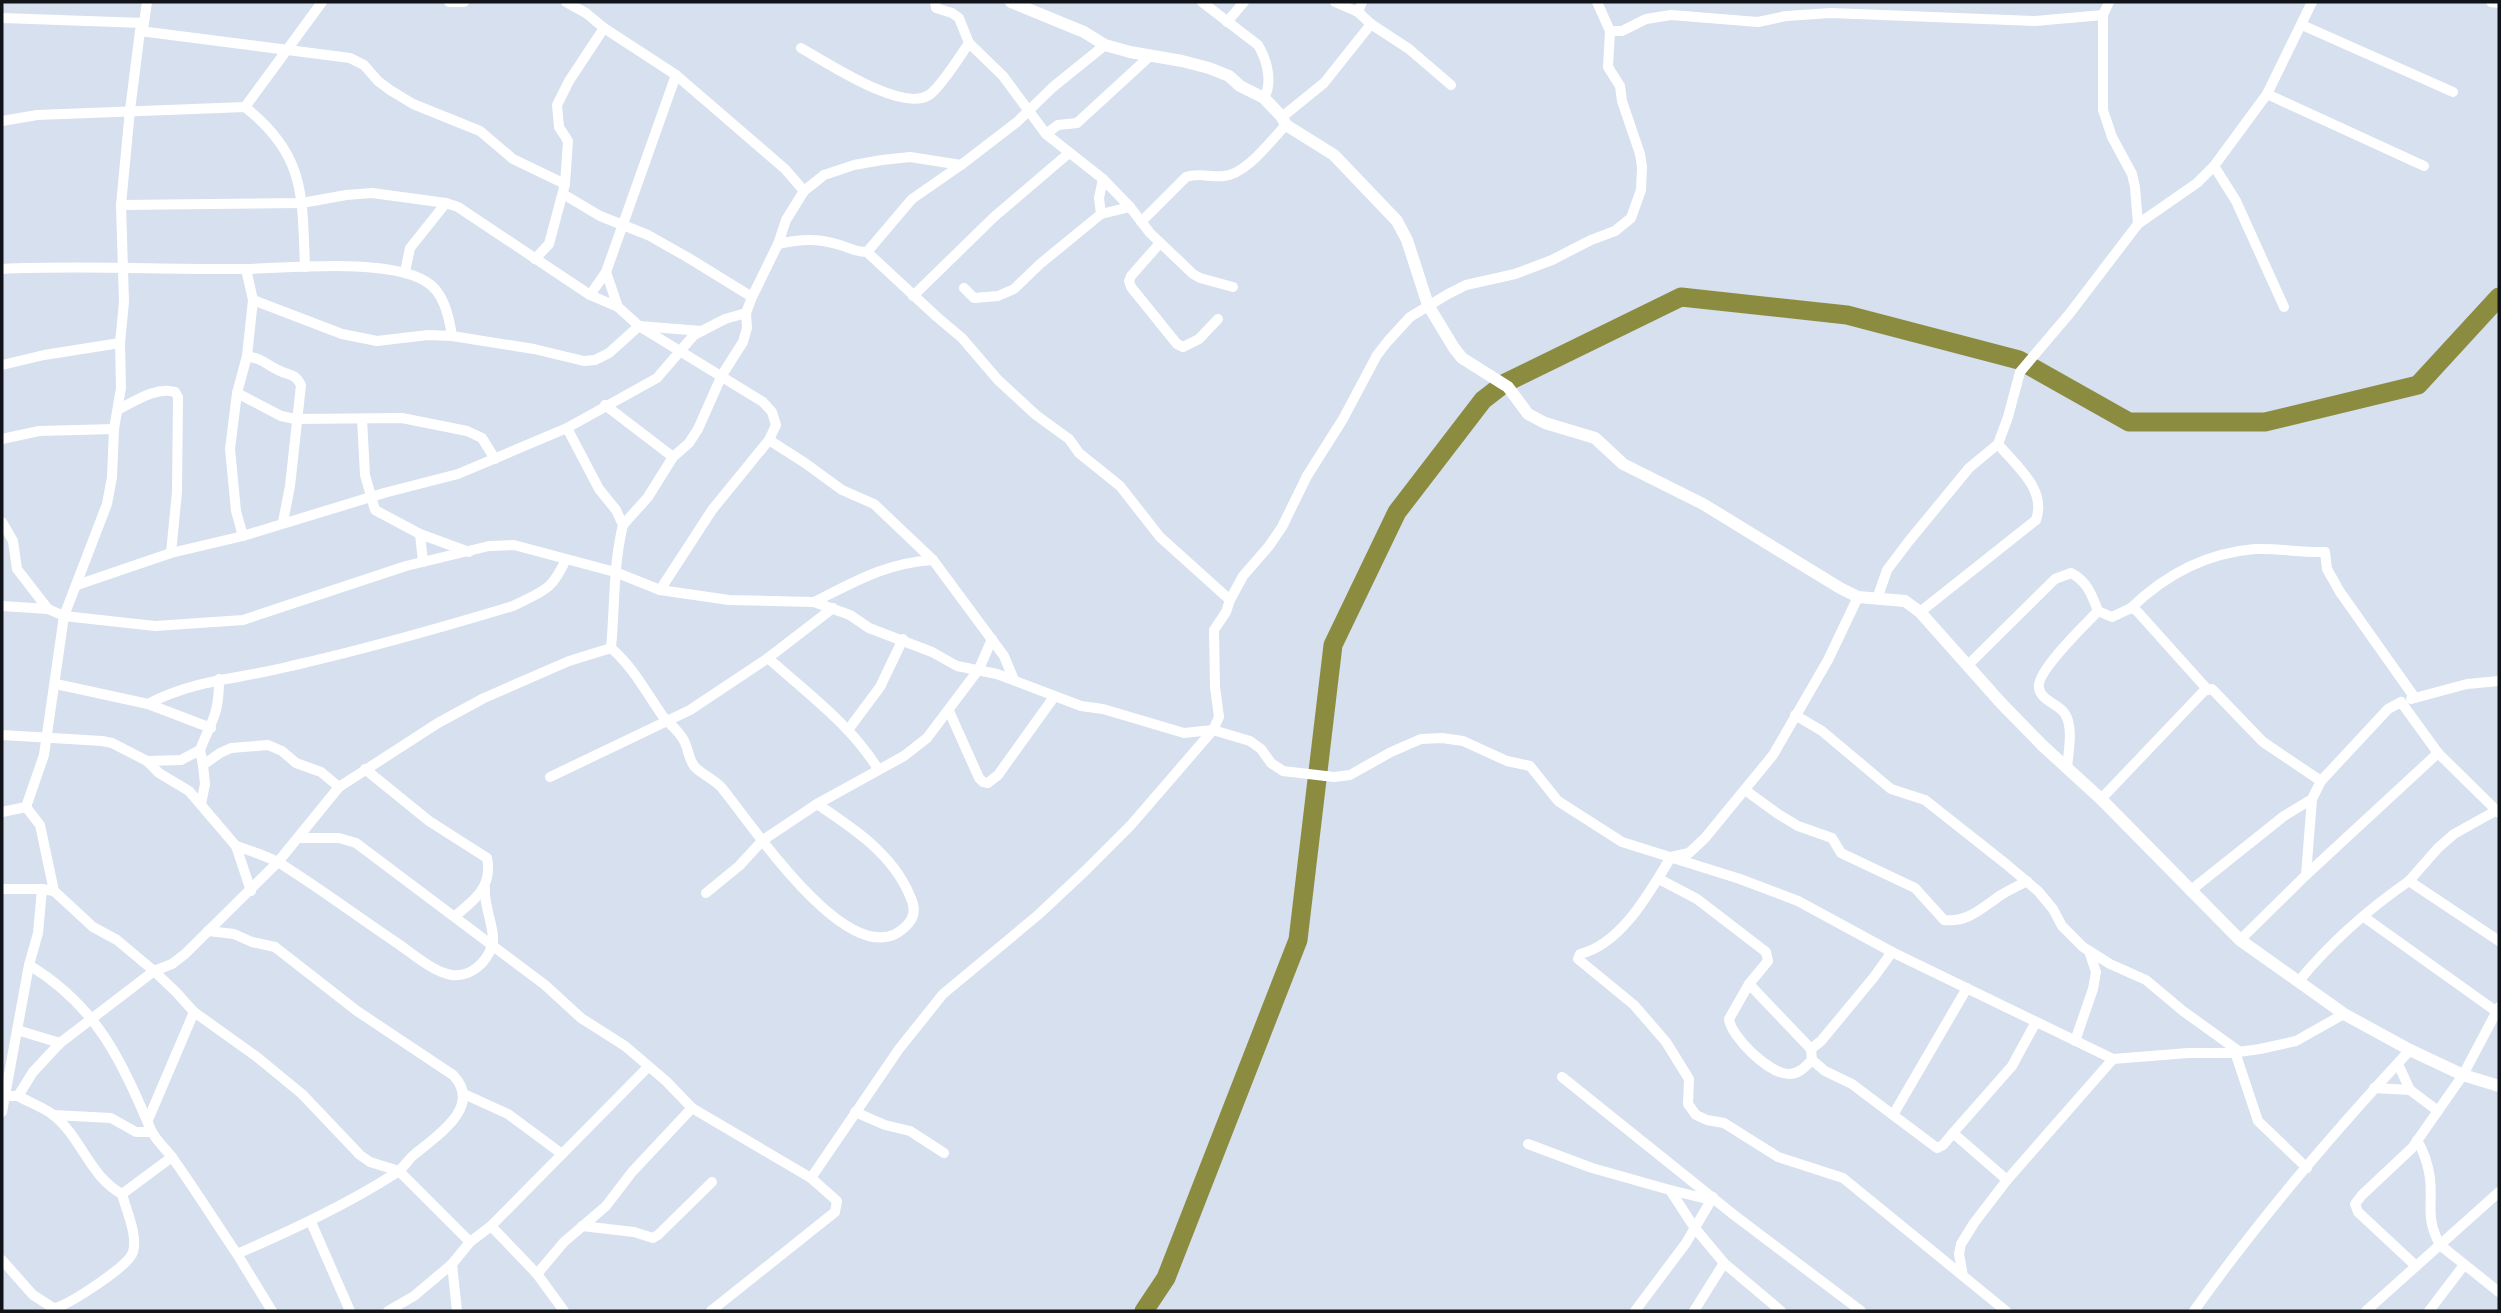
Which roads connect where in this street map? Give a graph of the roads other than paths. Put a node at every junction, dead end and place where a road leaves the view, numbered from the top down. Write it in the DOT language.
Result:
graph roads {
  1 [pos="147,2"];
  2 [pos="322,2"];
  3 [pos="449,2"];
  4 [pos="464,2"];
  5 [pos="566,2"];
  6 [pos="935,2"];
  7 [pos="1011,2"];
  8 [pos="1202,2"];
  9 [pos="1244,2"];
  10 [pos="1335,2"];
  11 [pos="1362,2"];
  12 [pos="1597,2"];
  13 [pos="2109,2"];
  14 [pos="2312,2"];
  15 [pos="2491,2"];
  16 [pos="2499,4"];
  17 [pos="1358,12"];
  18 [pos="2103,15"];
  19 [pos="2,18"];
  20 [pos="1227,22"];
  21 [pos="1371,24"];
  22 [pos="2302,25"];
  23 [pos="142,27"];
  24 [pos="604,28"];
  25 [pos="1611,31"];
  26 [pos="969,43"];
  27 [pos="1105,45"];
  28 [pos="801,48"];
  29 [pos="286,49"];
  30 [pos="1150,56"];
  31 [pos="676,75"];
  32 [pos="1451,85"];
  33 [pos="2453,92"];
  34 [pos="2267,94"];
  35 [pos="1264,98"];
  36 [pos="245,107"];
  37 [pos="130,110"];
  38 [pos="1027,112"];
  39 [pos="2,121"];
  40 [pos="1284,121"];
  41 [pos="1046,134"];
  42 [pos="1069,153"];
  43 [pos="961,164"];
  44 [pos="2214,166"];
  45 [pos="2424,166"];
  46 [pos="1102,179"];
  47 [pos="564,189"];
  48 [pos="804,191"];
  49 [pos="302,203"];
  50 [pos="446,203"];
  51 [pos="121,205"];
  52 [pos="1130,206"];
  53 [pos="1101,214"];
  54 [pos="786,220"];
  55 [pos="1141,222"];
  56 [pos="2138,224"];
  57 [pos="623,225"];
  58 [pos="804,238"];
  59 [pos="1160,243"];
  60 [pos="778,244"];
  61 [pos="867,251"];
  62 [pos="535,259"];
  63 [pos="305,267"];
  64 [pos="122,268"];
  65 [pos="2,269"];
  66 [pos="246,269"];
  67 [pos="405,272"];
  68 [pos="606,272"];
  69 [pos="1233,287"];
  70 [pos="964,288"];
  71 [pos="590,295"];
  72 [pos="913,296"];
  73 [pos="752,297"];
  74 [pos="253,300"];
  75 [pos="1428,305"];
  76 [pos="618,307"];
  77 [pos="2284,307"];
  78 [pos="747,313"];
  79 [pos="1218,319"];
  80 [pos="639,326"];
  81 [pos="702,331"];
  82 [pos="452,336"];
  83 [pos="121,343"];
  84 [pos="679,351"];
  85 [pos="247,356"];
  86 [pos="2,365"];
  87 [pos="722,375"];
  88 [pos="237,393"];
  89 [pos="605,405"];
  90 [pos="119,409"];
  91 [pos="298,419"];
  92 [pos="362,419"];
  93 [pos="567,428"];
  94 [pos="114,429"];
  95 [pos="2,439"];
  96 [pos="769,440"];
  97 [pos="1998,444"];
  98 [pos="673,457"];
  99 [pos="495,459"];
  100 [pos="369,497"];
  101 [pos="2,522"];
  102 [pos="283,522"];
  103 [pos="622,525"];
  104 [pos="420,534"];
  105 [pos="243,536"];
  106 [pos="470,552"];
  107 [pos="171,553"];
  108 [pos="566,559"];
  109 [pos="933,560"];
  110 [pos="423,562"];
  111 [pos="615,572"];
  112 [pos="78,585"];
  113 [pos="660,590"];
  114 [pos="1858,597"];
  115 [pos="1877,599"];
  116 [pos="1230,600"];
  117 [pos="814,601"];
  118 [pos="2,606"];
  119 [pos="832,608"];
  120 [pos="2131,608"];
  121 [pos="48,609"];
  122 [pos="2098,611"];
  123 [pos="1920,612"];
  124 [pos="64,616"];
  125 [pos="903,639"];
  126 [pos="992,639"];
  127 [pos="611,648"];
  128 [pos="768,658"];
  129 [pos="1969,664"];
  130 [pos="979,669"];
  131 [pos="219,679"];
  132 [pos="1014,680"];
  133 [pos="2499,681"];
  134 [pos="56,684"];
  135 [pos="2207,690"];
  136 [pos="1054,697"];
  137 [pos="2415,698"];
  138 [pos="2401,702"];
  139 [pos="148,704"];
  140 [pos="949,711"];
  141 [pos="1795,715"];
  142 [pos="667,721"];
  143 [pos="211,728"];
  144 [pos="848,730"];
  145 [pos="1213,730"];
  146 [pos="2,735"];
  147 [pos="47,738"];
  148 [pos="200,750"];
  149 [pos="2438,753"];
  150 [pos="147,761"];
  151 [pos="203,765"];
  152 [pos="365,769"];
  153 [pos="878,769"];
  154 [pos="2067,769"];
  155 [pos="550,778"];
  156 [pos="2321,781"];
  157 [pos="339,787"];
  158 [pos="1745,790"];
  159 [pos="2101,799"];
  160 [pos="2312,799"];
  161 [pos="201,804"];
  162 [pos="817,804"];
  163 [pos="26,807"];
  164 [pos="2498,811"];
  165 [pos="2,812"];
  166 [pos="300,838"];
  167 [pos="763,840"];
  168 [pos="236,846"];
  169 [pos="1671,857"];
  170 [pos="278,862"];
  171 [pos="2306,874"];
  172 [pos="1659,878"];
  173 [pos="2027,881"];
  174 [pos="2409,881"];
  175 [pos="485,888"];
  176 [pos="2,889"];
  177 [pos="42,889"];
  178 [pos="54,891"];
  179 [pos="251,891"];
  180 [pos="2190,891"];
  181 [pos="706,893"];
  182 [pos="455,916"];
  183 [pos="2364,917"];
  184 [pos="208,931"];
  185 [pos="2240,940"];
  186 [pos="2499,942"];
  187 [pos="492,946"];
  188 [pos="1892,951"];
  189 [pos="2089,951"];
  190 [pos="29,965"];
  191 [pos="154,971"];
  192 [pos="2298,982"];
  193 [pos="1749,984"];
  194 [pos="1967,988"];
  195 [pos="2498,1010"];
  196 [pos="194,1012"];
  197 [pos="2344,1014"];
  198 [pos="92,1018"];
  199 [pos="2036,1022"];
  200 [pos="17,1030"];
  201 [pos="2076,1041"];
  202 [pos="60,1043"];
  203 [pos="2410,1050"];
  204 [pos="2,1052"];
  205 [pos="2238,1052"];
  206 [pos="13,1053"];
  207 [pos="1812,1054"];
  208 [pos="2113,1059"];
  209 [pos="2398,1064"];
  210 [pos="648,1067"];
  211 [pos="2463,1075"];
  212 [pos="1562,1077"];
  213 [pos="2499,1086"];
  214 [pos="2374,1088"];
  215 [pos="2410,1090"];
  216 [pos="464,1094"];
  217 [pos="4,1096"];
  218 [pos="18,1096"];
  219 [pos="692,1108"];
  220 [pos="2438,1111"];
  221 [pos="2,1112"];
  222 [pos="855,1112"];
  223 [pos="53,1115"];
  224 [pos="1893,1115"];
  225 [pos="148,1120"];
  226 [pos="151,1132"];
  227 [pos="1953,1133"];
  228 [pos="2417,1140"];
  229 [pos="1528,1144"];
  230 [pos="944,1153"];
  231 [pos="562,1154"];
  232 [pos="172,1157"];
  233 [pos="2306,1168"];
  234 [pos="399,1171"];
  235 [pos="811,1178"];
  236 [pos="2007,1180"];
  237 [pos="712,1182"];
  238 [pos="1670,1190"];
  239 [pos="2499,1192"];
  240 [pos="122,1194"];
  241 [pos="1712,1198"];
  242 [pos="311,1222"];
  243 [pos="491,1226"];
  244 [pos="582,1226"];
  245 [pos="1694,1227"];
  246 [pos="470,1242"];
  247 [pos="2440,1245"];
  248 [pos="237,1254"];
  249 [pos="2,1260"];
  250 [pos="1724,1263"];
  251 [pos="452,1264"];
  252 [pos="2464,1265"];
  253 [pos="2416,1266"];
  254 [pos="537,1274"];
  255 [pos="1964,1276"];
  256 [pos="2499,1292"];
  257 [pos="57,1310"];
  258 [pos="270,1310"];
  259 [pos="350,1311"];
  260 [pos="388,1311"];
  261 [pos="457,1311"];
  262 [pos="564,1311"];
  263 [pos="711,1311"];
  264 [pos="1635,1311"];
  265 [pos="1694,1311"];
  266 [pos="1781,1311"];
  267 [pos="1861,1311"];
  268 [pos="2006,1311"];
  269 [pos="2194,1311"];
  270 [pos="2367,1311"];
  271 [pos="2429,1311"];
  1 -- 23 [label="street"];
  2 -- 29 [label="street"];
  3 -- 4 [label="street"];
  5 -- 24 [label="street"];
  6 -- 26 [label="street"];
  7 -- 27 [label="street"];
  8 -- 20 [label="street"];
  9 -- 20 [label="street"];
  10 -- 17 [label="street"];
  11 -- 17 [label="street"];
  12 -- 25 [label="street"];
  13 -- 18 [label="street"];
  14 -- 22 [label="street"];
  15 -- 16 [label="street"];
  17 -- 21 [label="street"];
  18 -- 25 [label="street"];
  18 -- 56 [label="street"];
  19 -- 23 [label="street"];
  20 -- 35 [label="street"];
  21 -- 32 [label="street"];
  21 -- 40 [label="street"];
  22 -- 33 [label="street"];
  22 -- 34 [label="street"];
  23 -- 29 [label="street"];
  23 -- 37 [label="street"];
  24 -- 31 [label="street"];
  24 -- 47 [label="street"];
  25 -- 75 [label="street"];
  26 -- 28 [label="street"];
  26 -- 38 [label="street"];
  27 -- 30 [label="street"];
  27 -- 38 [label="street"];
  29 -- 36 [label="street"];
  29 -- 47 [label="street"];
  30 -- 35 [label="street"];
  30 -- 41 [label="street"];
  31 -- 48 [label="street"];
  31 -- 57 [label="street"];
  34 -- 44 [label="street"];
  34 -- 45 [label="street"];
  35 -- 40 [label="street"];
  36 -- 37 [label="street"];
  36 -- 49 [label="street"];
  37 -- 39 [label="street"];
  37 -- 51 [label="street"];
  38 -- 41 [label="street"];
  38 -- 43 [label="street"];
  40 -- 55 [label="street"];
  40 -- 75 [label="street"];
  41 -- 42 [label="street"];
  42 -- 46 [label="street"];
  42 -- 72 [label="street"];
  43 -- 48 [label="street"];
  43 -- 61 [label="street"];
  44 -- 56 [label="street"];
  44 -- 77 [label="street"];
  46 -- 52 [label="street"];
  46 -- 53 [label="street"];
  47 -- 57 [label="street"];
  47 -- 62 [label="street"];
  48 -- 54 [label="street"];
  49 -- 50 [label="street"];
  49 -- 51 [label="street"];
  49 -- 63 [label="street"];
  50 -- 62 [label="street"];
  50 -- 67 [label="street"];
  51 -- 64 [label="street"];
  52 -- 53 [label="street"];
  52 -- 55 [label="street"];
  53 -- 70 [label="street"];
  54 -- 58 [label="street"];
  54 -- 60 [label="street"];
  55 -- 59 [label="street"];
  56 -- 97 [label="street"];
  57 -- 68 [label="street"];
  57 -- 73 [label="street"];
  58 -- 60 [label="street"];
  58 -- 61 [label="street"];
  59 -- 69 [label="street"];
  59 -- 79 [label="street"];
  60 -- 73 [label="street"];
  61 -- 72 [label="street"];
  62 -- 71 [label="street"];
  63 -- 66 [label="street"];
  63 -- 67 [label="street"];
  64 -- 65 [label="street"];
  64 -- 66 [label="street"];
  64 -- 83 [label="street"];
  66 -- 74 [label="street"];
  67 -- 82 [label="street"];
  68 -- 71 [label="street"];
  68 -- 76 [label="street"];
  71 -- 76 [label="street"];
  72 -- 116 [label="street"];
  73 -- 78 [label="street"];
  74 -- 82 [label="street"];
  74 -- 85 [label="street"];
  75 -- 114 [label="street"];
  75 -- 116 [label="street"];
  76 -- 80 [label="street"];
  78 -- 81 [label="street"];
  78 -- 87 [label="street"];
  80 -- 81 [label="street"];
  80 -- 82 [label="street"];
  80 -- 84 [label="street"];
  81 -- 84 [label="street"];
  83 -- 86 [label="street"];
  83 -- 90 [label="street"];
  84 -- 87 [label="street"];
  84 -- 89 [label="street"];
  85 -- 88 [label="street"];
  85 -- 91 [label="street"];
  87 -- 96 [label="street"];
  87 -- 98 [label="street"];
  88 -- 91 [label="street"];
  88 -- 105 [label="street"];
  89 -- 93 [label="street"];
  89 -- 98 [label="street"];
  90 -- 94 [label="street"];
  90 -- 107 [label="street"];
  91 -- 92 [label="street"];
  91 -- 102 [label="street"];
  92 -- 99 [label="street"];
  92 -- 100 [label="street"];
  93 -- 99 [label="street"];
  93 -- 103 [label="street"];
  94 -- 95 [label="street"];
  94 -- 112 [label="street"];
  96 -- 109 [label="street"];
  96 -- 113 [label="street"];
  97 -- 115 [label="street"];
  97 -- 123 [label="street"];
  98 -- 103 [label="street"];
  99 -- 100 [label="street"];
  100 -- 102 [label="street"];
  100 -- 104 [label="street"];
  101 -- 121 [label="street"];
  102 -- 105 [label="street"];
  103 -- 111 [label="street"];
  104 -- 106 [label="street"];
  104 -- 110 [label="street"];
  105 -- 107 [label="street"];
  106 -- 108 [label="street"];
  106 -- 110 [label="street"];
  107 -- 112 [label="street"];
  108 -- 111 [label="street"];
  108 -- 131 [label="street"];
  109 -- 117 [label="street"];
  109 -- 126 [label="street"];
  110 -- 124 [label="street"];
  111 -- 113 [label="street"];
  111 -- 127 [label="street"];
  112 -- 124 [label="street"];
  113 -- 117 [label="street"];
  114 -- 115 [label="street"];
  114 -- 141 [label="street"];
  115 -- 123 [label="street"];
  116 -- 145 [label="street"];
  117 -- 119 [label="street"];
  118 -- 121 [label="street"];
  119 -- 125 [label="street"];
  119 -- 128 [label="street"];
  120 -- 122 [label="street"];
  120 -- 135 [label="street"];
  120 -- 137 [label="street"];
  121 -- 124 [label="street"];
  122 -- 129 [label="street"];
  122 -- 154 [label="street"];
  123 -- 129 [label="street"];
  124 -- 134 [label="street"];
  125 -- 130 [label="street"];
  125 -- 144 [label="street"];
  126 -- 130 [label="street"];
  126 -- 132 [label="street"];
  127 -- 142 [label="street"];
  127 -- 152 [label="street"];
  128 -- 142 [label="street"];
  128 -- 144 [label="street"];
  129 -- 154 [label="street"];
  130 -- 132 [label="street"];
  130 -- 140 [label="street"];
  131 -- 139 [label="street"];
  131 -- 143 [label="street"];
  132 -- 136 [label="street"];
  133 -- 137 [label="street"];
  134 -- 139 [label="street"];
  134 -- 147 [label="street"];
  135 -- 156 [label="street"];
  135 -- 159 [label="street"];
  136 -- 140 [label="street"];
  136 -- 145 [label="street"];
  137 -- 138 [label="street"];
  138 -- 149 [label="street"];
  138 -- 156 [label="street"];
  139 -- 143 [label="street"];
  140 -- 153 [label="street"];
  141 -- 158 [label="street"];
  141 -- 173 [label="street"];
  142 -- 155 [label="street"];
  142 -- 167 [label="street"];
  143 -- 148 [label="street"];
  144 -- 153 [label="street"];
  145 -- 169 [label="street"];
  145 -- 222 [label="street"];
  146 -- 147 [label="street"];
  147 -- 150 [label="street"];
  147 -- 163 [label="street"];
  148 -- 150 [label="street"];
  148 -- 151 [label="street"];
  149 -- 164 [label="street"];
  149 -- 171 [label="street"];
  150 -- 161 [label="street"];
  151 -- 157 [label="street"];
  151 -- 161 [label="street"];
  152 -- 157 [label="street"];
  152 -- 175 [label="street"];
  153 -- 162 [label="street"];
  154 -- 159 [label="street"];
  156 -- 160 [label="street"];
  157 -- 166 [label="street"];
  158 -- 169 [label="street"];
  158 -- 173 [label="street"];
  159 -- 180 [label="street"];
  160 -- 171 [label="street"];
  160 -- 180 [label="street"];
  161 -- 168 [label="street"];
  162 -- 167 [label="street"];
  162 -- 167 [label="street"];
  163 -- 165 [label="street"];
  163 -- 178 [label="street"];
  164 -- 174 [label="street"];
  166 -- 170 [label="street"];
  166 -- 182 [label="street"];
  167 -- 181 [label="street"];
  168 -- 170 [label="street"];
  168 -- 179 [label="street"];
  169 -- 172 [label="street"];
  169 -- 188 [label="street"];
  170 -- 179 [label="street"];
  170 -- 187 [label="street"];
  171 -- 185 [label="street"];
  172 -- 193 [label="street"];
  172 -- 255 [label="street"];
  173 -- 189 [label="street"];
  174 -- 183 [label="street"];
  174 -- 186 [label="street"];
  175 -- 182 [label="street"];
  175 -- 187 [label="street"];
  176 -- 177 [label="street"];
  177 -- 178 [label="street"];
  177 -- 190 [label="street"];
  178 -- 191 [label="street"];
  179 -- 184 [label="street"];
  180 -- 185 [label="street"];
  182 -- 187 [label="street"];
  183 -- 192 [label="street"];
  183 -- 195 [label="street"];
  184 -- 191 [label="street"];
  184 -- 216 [label="street"];
  185 -- 192 [label="street"];
  187 -- 210 [label="street"];
  188 -- 194 [label="street"];
  188 -- 207 [label="street"];
  189 -- 201 [label="street"];
  189 -- 205 [label="street"];
  190 -- 198 [label="street"];
  190 -- 200 [label="street"];
  191 -- 196 [label="street"];
  191 -- 198 [label="street"];
  192 -- 197 [label="street"];
  193 -- 207 [label="street"];
  193 -- 207 [label="street"];
  194 -- 199 [label="street"];
  194 -- 224 [label="street"];
  195 -- 211 [label="street"];
  196 -- 225 [label="street"];
  196 -- 234 [label="street"];
  197 -- 203 [label="street"];
  197 -- 205 [label="street"];
  198 -- 202 [label="street"];
  198 -- 225 [label="street"];
  199 -- 201 [label="street"];
  199 -- 227 [label="street"];
  200 -- 202 [label="street"];
  200 -- 206 [label="street"];
  201 -- 208 [label="street"];
  202 -- 218 [label="street"];
  203 -- 209 [label="street"];
  203 -- 211 [label="street"];
  204 -- 206 [label="street"];
  205 -- 208 [label="street"];
  205 -- 233 [label="street"];
  206 -- 217 [label="street"];
  207 -- 224 [label="street"];
  208 -- 236 [label="street"];
  209 -- 214 [label="street"];
  209 -- 215 [label="street"];
  210 -- 219 [label="street"];
  210 -- 231 [label="street"];
  211 -- 213 [label="street"];
  211 -- 220 [label="street"];
  212 -- 241 [label="street"];
  214 -- 215 [label="street"];
  214 -- 233 [label="street"];
  215 -- 220 [label="street"];
  216 -- 231 [label="street"];
  216 -- 234 [label="street"];
  217 -- 218 [label="street"];
  217 -- 221 [label="street"];
  218 -- 223 [label="street"];
  219 -- 235 [label="street"];
  219 -- 244 [label="street"];
  220 -- 228 [label="street"];
  222 -- 230 [label="street"];
  222 -- 235 [label="street"];
  223 -- 226 [label="street"];
  223 -- 240 [label="street"];
  224 -- 227 [label="street"];
  225 -- 226 [label="street"];
  226 -- 232 [label="street"];
  227 -- 236 [label="street"];
  228 -- 247 [label="street"];
  228 -- 253 [label="street"];
  229 -- 238 [label="street"];
  231 -- 243 [label="street"];
  232 -- 240 [label="street"];
  232 -- 248 [label="street"];
  233 -- 269 [label="street"];
  234 -- 242 [label="street"];
  234 -- 246 [label="street"];
  235 -- 263 [label="street"];
  236 -- 255 [label="street"];
  237 -- 244 [label="street"];
  238 -- 241 [label="street"];
  238 -- 245 [label="street"];
  239 -- 247 [label="street"];
  240 -- 257 [label="street"];
  241 -- 245 [label="street"];
  241 -- 267 [label="street"];
  242 -- 248 [label="street"];
  242 -- 259 [label="street"];
  243 -- 246 [label="street"];
  243 -- 254 [label="street"];
  244 -- 254 [label="street"];
  245 -- 250 [label="street"];
  245 -- 264 [label="street"];
  246 -- 251 [label="street"];
  247 -- 252 [label="street"];
  247 -- 253 [label="street"];
  248 -- 258 [label="street"];
  249 -- 257 [label="street"];
  250 -- 265 [label="street"];
  250 -- 266 [label="street"];
  251 -- 260 [label="street"];
  251 -- 261 [label="street"];
  252 -- 256 [label="street"];
  252 -- 271 [label="street"];
  253 -- 270 [label="street"];
  254 -- 262 [label="street"];
  255 -- 268 [label="street"];
}
